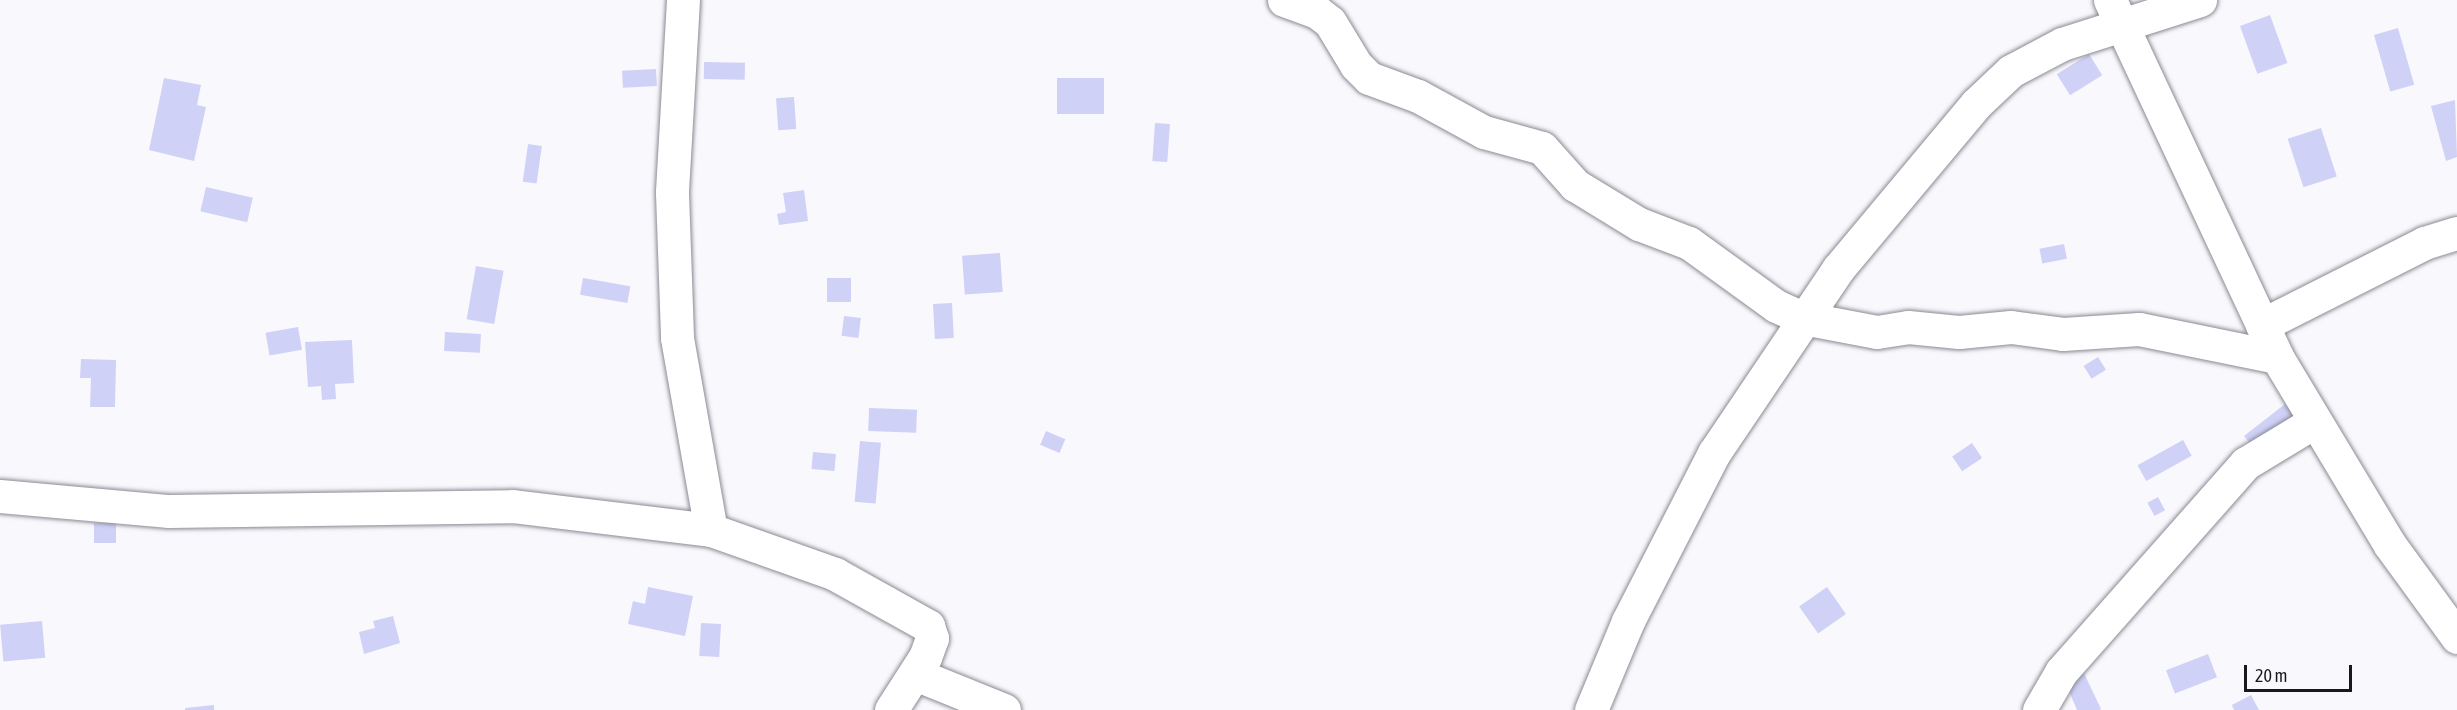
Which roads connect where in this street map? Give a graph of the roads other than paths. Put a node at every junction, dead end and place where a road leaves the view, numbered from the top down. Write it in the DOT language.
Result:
graph roads {
  1 [pos="683,0"];
  2 [pos="1284,0"];
  3 [pos="2200,0"];
  4 [pos="2115,13"];
  5 [pos="2457,233"];
  6 [pos="1803,318"];
  7 [pos="2262,325"];
  8 [pos="2277,357"];
  9 [pos="2314,422"];
  10 [pos="0,496"];
  11 [pos="711,530"];
  12 [pos="2457,637"];
  13 [pos="915,674"];
  14 [pos="891,710"];
  15 [pos="1004,710"];
  16 [pos="1591,710"];
  17 [pos="2038,710"];
  1 -- 11 [label="street"];
  2 -- 6 [label="street"];
  3 -- 4 [label="street"];
  4 -- 6 [label="street"];
  4 -- 7 [label="street"];
  5 -- 7 [label="street"];
  6 -- 8 [label="street"];
  6 -- 16 [label="street"];
  7 -- 8 [label="street"];
  8 -- 9 [label="street"];
  9 -- 12 [label="street"];
  9 -- 17 [label="street"];
  10 -- 11 [label="street"];
  11 -- 13 [label="street"];
  13 -- 14 [label="street"];
  13 -- 15 [label="street"];
}
